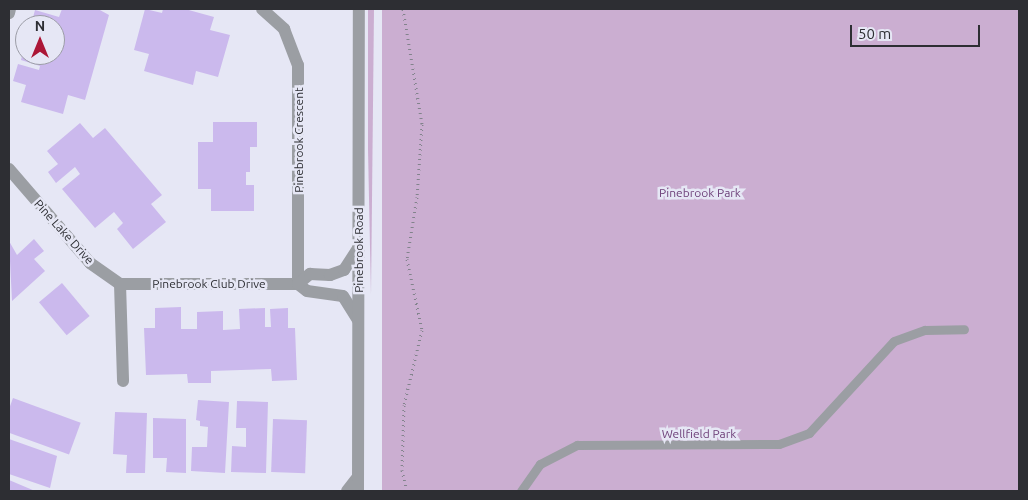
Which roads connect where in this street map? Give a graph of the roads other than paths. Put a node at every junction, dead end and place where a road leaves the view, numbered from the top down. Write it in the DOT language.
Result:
graph roads {
  1 [pos="10,9"];
  2 [pos="262,9"];
  3 [pos="359,9"];
  4 [pos="9,13"];
  5 [pos="9,169"];
  6 [pos="358,247"];
  7 [pos="120,284"];
  8 [pos="298,284"];
  9 [pos="358,321"];
  10 [pos="964,329"];
  11 [pos="123,381"];
  12 [pos="358,477"];
  13 [pos="347,491"];
  14 [pos="358,491"];
  15 [pos="521,491"];
  1 -- 4 [label="street"];
  2 -- 8 [label="street, Pinebrook Crescent"];
  3 -- 6 [label="street, Pinebrook Road"];
  5 -- 7 [label="street, Pine Lake Drive"];
  6 -- 8 [label="street, Pinebrook Club Drive"];
  6 -- 9 [label="street, Pinebrook Road"];
  7 -- 8 [label="street, Pinebrook Club Drive"];
  7 -- 11 [label="street"];
  8 -- 9 [label="street, Pinebrook Club Drive"];
  9 -- 12 [label="street, Pinebrook Road"];
  10 -- 15 [label="lane"];
  12 -- 13 [label="street"];
  12 -- 14 [label="street, Pinebrook Road"];
}
